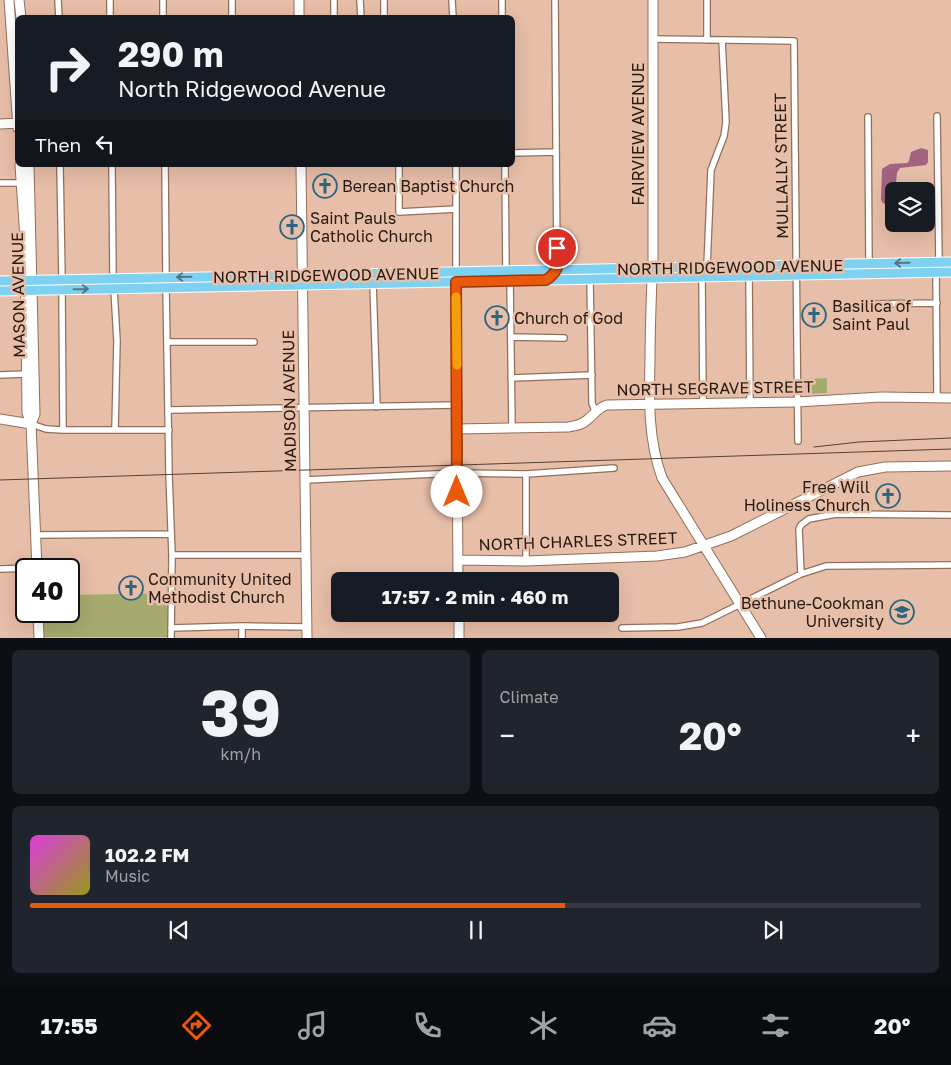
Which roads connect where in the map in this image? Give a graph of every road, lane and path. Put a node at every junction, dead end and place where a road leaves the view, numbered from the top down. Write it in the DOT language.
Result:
graph roads {
  1 [pos="9,0"];
  2 [pos="19,0"];
  3 [pos="58,0"];
  4 [pos="110,0"];
  5 [pos="163,0"];
  6 [pos="232,0"];
  7 [pos="299,0"];
  8 [pos="334,0"];
  9 [pos="360,0"];
  10 [pos="384,0"];
  11 [pos="452,0"];
  12 [pos="502,0"];
  13 [pos="556,0"];
  14 [pos="653,0"];
  15 [pos="707,0"];
  16 [pos="21,15"];
  17 [pos="58,15"];
  18 [pos="110,15"];
  19 [pos="163,15"];
  20 [pos="232,15"];
  21 [pos="299,15"];
  22 [pos="334,15"];
  23 [pos="361,15"];
  24 [pos="384,15"];
  25 [pos="453,15"];
  26 [pos="502,15"];
  27 [pos="653,39"];
  28 [pos="706,40"];
  29 [pos="722,40"];
  30 [pos="15,92"];
  31 [pos="937,116"];
  32 [pos="868,117"];
  33 [pos="15,123"];
  34 [pos="0,124"];
  35 [pos="515,152"];
  36 [pos="556,152"];
  37 [pos="21,167"];
  38 [pos="29,167"];
  39 [pos="60,167"];
  40 [pos="112,167"];
  41 [pos="165,167"];
  42 [pos="301,167"];
  43 [pos="399,167"];
  44 [pos="456,167"];
  45 [pos="505,167"];
  46 [pos="0,183"];
  47 [pos="26,183"];
  48 [pos="456,209"];
  49 [pos="951,262"];
  50 [pos="939,263"];
  51 [pos="869,264"];
  52 [pos="795,265"];
  53 [pos="707,267"];
  54 [pos="654,268"];
  55 [pos="557,270"];
  56 [pos="506,271"];
  57 [pos="936,272"];
  58 [pos="951,272"];
  59 [pos="795,275"];
  60 [pos="749,276"];
  61 [pos="456,277"];
  62 [pos="702,277"];
  63 [pos="652,278"];
  64 [pos="114,279"];
  65 [pos="590,279"];
  66 [pos="29,280"];
  67 [pos="303,280"];
  68 [pos="510,280"];
  69 [pos="546,280"];
  70 [pos="0,281"];
  71 [pos="166,283"];
  72 [pos="373,283"];
  73 [pos="62,285"];
  74 [pos="114,289"];
  75 [pos="28,290"];
  76 [pos="0,291"];
  77 [pos="937,303"];
  78 [pos="871,304"];
  79 [pos="511,337"];
  80 [pos="564,338"];
  81 [pos="168,342"];
  82 [pos="254,342"];
  83 [pos="26,374"];
  84 [pos="0,375"];
  85 [pos="592,375"];
  86 [pos="512,378"];
  87 [pos="937,398"];
  88 [pos="951,398"];
  89 [pos="797,402"];
  90 [pos="750,403"];
  91 [pos="703,404"];
  92 [pos="457,405"];
  93 [pos="649,405"];
  94 [pos="377,407"];
  95 [pos="304,408"];
  96 [pos="169,410"];
  97 [pos="595,411"];
  98 [pos="0,419"];
  99 [pos="31,424"];
  100 [pos="512,428"];
  101 [pos="115,429"];
  102 [pos="457,429"];
  103 [pos="63,430"];
  104 [pos="169,430"];
  105 [pos="798,441"];
  106 [pos="951,466"];
  107 [pos="614,468"];
  108 [pos="457,473"];
  109 [pos="526,474"];
  110 [pos="305,480"];
  111 [pos="951,515"];
  112 [pos="171,534"];
  113 [pos="36,535"];
  114 [pos="705,546"];
  115 [pos="306,554"];
  116 [pos="172,555"];
  117 [pos="37,558"];
  118 [pos="458,560"];
  119 [pos="526,561"];
  120 [pos="951,565"];
  121 [pos="0,569"];
  122 [pos="15,569"];
  123 [pos="458,572"];
  124 [pos="801,574"];
  125 [pos="740,604"];
  126 [pos="458,622"];
  127 [pos="38,623"];
  128 [pos="242,626"];
  129 [pos="307,627"];
  130 [pos="171,628"];
  131 [pos="622,628"];
  132 [pos="39,638"];
  133 [pos="171,638"];
  134 [pos="242,638"];
  135 [pos="307,638"];
  136 [pos="459,638"];
  137 [pos="761,638"];
  1 -- 30 [label="street"];
  2 -- 16 [label="street"];
  3 -- 17 [label="street"];
  4 -- 18 [label="street"];
  5 -- 19 [label="street"];
  6 -- 20 [label="street"];
  7 -- 21 [label="street"];
  8 -- 22 [label="street"];
  9 -- 23 [label="street"];
  10 -- 24 [label="street"];
  11 -- 25 [label="street"];
  12 -- 26 [label="street"];
  13 -- 36 [label="street"];
  14 -- 27 [label="street, FAIRVIEW AVENUE"];
  15 -- 28 [label="street"];
  27 -- 28 [label="street"];
  27 -- 54 [label="street, FAIRVIEW AVENUE"];
  28 -- 29 [label="street"];
  29 -- 52 [label="street, MULLALLY STREET"];
  29 -- 53 [label="street"];
  31 -- 50 [label="street"];
  32 -- 51 [label="street"];
  33 -- 34 [label="street"];
  35 -- 36 [label="street"];
  36 -- 55 [label="street"];
  37 -- 47 [label="street, MASON AVENUE"];
  38 -- 47 [label="street, MASON AVENUE"];
  39 -- 73 [label="street"];
  40 -- 64 [label="street"];
  41 -- 71 [label="street"];
  42 -- 67 [label="street, MADISON AVENUE"];
  43 -- 48 [label="street"];
  44 -- 48 [label="street"];
  45 -- 56 [label="street"];
  46 -- 47 [label="street"];
  47 -- 66 [label="street, MASON AVENUE"];
  48 -- 61 [label="street"];
  49 -- 50 [label="main road, NORTH RIDGEWOOD AVENUE"];
  50 -- 51 [label="main road, NORTH RIDGEWOOD AVENUE, one-way"];
  51 -- 52 [label="main road, NORTH RIDGEWOOD AVENUE"];
  52 -- 53 [label="main road, NORTH RIDGEWOOD AVENUE"];
  52 -- 59 [label="street, MULLALLY STREET"];
  53 -- 54 [label="main road, NORTH RIDGEWOOD AVENUE"];
  54 -- 55 [label="main road, NORTH RIDGEWOOD AVENUE"];
  54 -- 63 [label="street, FAIRVIEW AVENUE"];
  55 -- 56 [label="main road, NORTH RIDGEWOOD AVENUE"];
  55 -- 69 [label="main road"];
  56 -- 61 [label="main road, NORTH RIDGEWOOD AVENUE"];
  57 -- 58 [label="main road, NORTH RIDGEWOOD AVENUE"];
  57 -- 59 [label="main road, NORTH RIDGEWOOD AVENUE"];
  57 -- 77 [label="street"];
  59 -- 60 [label="main road, NORTH RIDGEWOOD AVENUE"];
  59 -- 89 [label="street, MULLALLY STREET"];
  60 -- 62 [label="main road, NORTH RIDGEWOOD AVENUE"];
  60 -- 90 [label="street"];
  61 -- 67 [label="main road, NORTH RIDGEWOOD AVENUE"];
  61 -- 68 [label="main road, NORTH RIDGEWOOD AVENUE"];
  61 -- 72 [label="main road, NORTH RIDGEWOOD AVENUE"];
  61 -- 92 [label="street"];
  62 -- 63 [label="main road, NORTH RIDGEWOOD AVENUE"];
  62 -- 91 [label="street"];
  63 -- 65 [label="main road, NORTH RIDGEWOOD AVENUE"];
  63 -- 93 [label="street, FAIRVIEW AVENUE"];
  64 -- 71 [label="main road, NORTH RIDGEWOOD AVENUE"];
  64 -- 73 [label="main road, NORTH RIDGEWOOD AVENUE"];
  65 -- 69 [label="main road, NORTH RIDGEWOOD AVENUE"];
  65 -- 85 [label="street"];
  66 -- 70 [label="main road, NORTH RIDGEWOOD AVENUE"];
  66 -- 73 [label="main road, NORTH RIDGEWOOD AVENUE"];
  66 -- 75 [label="street, MASON AVENUE"];
  67 -- 71 [label="main road, NORTH RIDGEWOOD AVENUE"];
  67 -- 72 [label="main road, NORTH RIDGEWOOD AVENUE"];
  67 -- 95 [label="street, MADISON AVENUE"];
  68 -- 69 [label="main road, NORTH RIDGEWOOD AVENUE"];
  68 -- 79 [label="street"];
  71 -- 74 [label="main road, NORTH RIDGEWOOD AVENUE"];
  71 -- 81 [label="street"];
  72 -- 94 [label="street"];
  73 -- 74 [label="main road, NORTH RIDGEWOOD AVENUE, one-way"];
  73 -- 75 [label="main road, NORTH RIDGEWOOD AVENUE"];
  73 -- 103 [label="street"];
  74 -- 101 [label="street"];
  75 -- 76 [label="main road, NORTH RIDGEWOOD AVENUE"];
  75 -- 83 [label="street, MASON AVENUE"];
  75 -- 99 [label="street, MASON AVENUE"];
  77 -- 78 [label="street"];
  77 -- 87 [label="street"];
  79 -- 80 [label="street"];
  79 -- 86 [label="street"];
  81 -- 82 [label="street"];
  81 -- 96 [label="street"];
  83 -- 84 [label="street"];
  83 -- 99 [label="street, MASON AVENUE"];
  85 -- 86 [label="street"];
  85 -- 97 [label="street"];
  86 -- 100 [label="street"];
  87 -- 88 [label="street, NORTH SEGRAVE STREET"];
  87 -- 89 [label="street, NORTH SEGRAVE STREET"];
  89 -- 90 [label="street, NORTH SEGRAVE STREET"];
  89 -- 105 [label="street, MULLALLY STREET"];
  90 -- 91 [label="street, NORTH SEGRAVE STREET"];
  91 -- 93 [label="street, NORTH SEGRAVE STREET"];
  92 -- 94 [label="street"];
  92 -- 102 [label="street"];
  93 -- 97 [label="street, NORTH SEGRAVE STREET"];
  93 -- 114 [label="street, FAIRVIEW AVENUE"];
  94 -- 95 [label="street"];
  95 -- 96 [label="street"];
  95 -- 110 [label="street, MADISON AVENUE"];
  96 -- 104 [label="street"];
  97 -- 100 [label="street, NORTH SEGRAVE STREET"];
  98 -- 99 [label="street"];
  99 -- 103 [label="street"];
  99 -- 113 [label="street, MASON AVENUE"];
  100 -- 102 [label="street, NORTH SEGRAVE STREET"];
  101 -- 103 [label="street"];
  101 -- 104 [label="street"];
  102 -- 108 [label="street"];
  104 -- 112 [label="street"];
  106 -- 114 [label="street, NORTH CHARLES STREET"];
  107 -- 109 [label="street"];
  108 -- 109 [label="street"];
  108 -- 110 [label="street"];
  108 -- 118 [label="street"];
  109 -- 119 [label="street"];
  110 -- 115 [label="street, MADISON AVENUE"];
  111 -- 124 [label="street"];
  112 -- 113 [label="street"];
  112 -- 116 [label="street"];
  113 -- 117 [label="street, MASON AVENUE"];
  114 -- 119 [label="street, NORTH CHARLES STREET"];
  114 -- 125 [label="street, FAIRVIEW AVENUE"];
  115 -- 116 [label="street"];
  115 -- 129 [label="street, MADISON AVENUE"];
  116 -- 130 [label="street"];
  118 -- 119 [label="street, NORTH CHARLES STREET"];
  118 -- 123 [label="street"];
  120 -- 124 [label="street"];
  121 -- 122 [label="street"];
  124 -- 125 [label="street"];
  125 -- 131 [label="street"];
  125 -- 137 [label="street, FAIRVIEW AVENUE"];
  126 -- 136 [label="street"];
  127 -- 132 [label="street"];
  128 -- 129 [label="street"];
  128 -- 130 [label="street"];
  128 -- 134 [label="street"];
  129 -- 135 [label="street, MADISON AVENUE"];
  130 -- 133 [label="street"];
}
